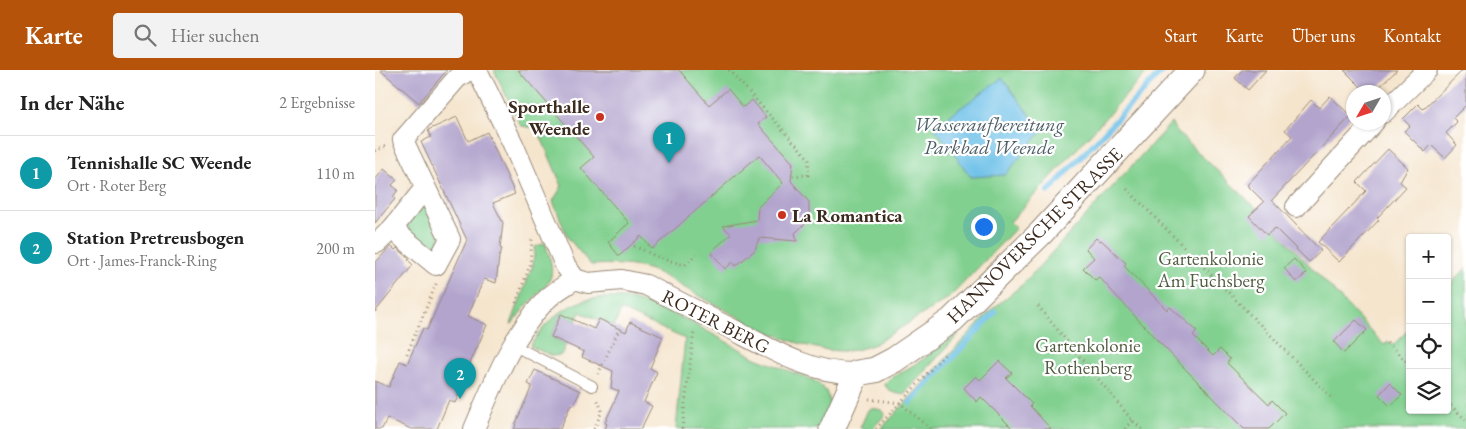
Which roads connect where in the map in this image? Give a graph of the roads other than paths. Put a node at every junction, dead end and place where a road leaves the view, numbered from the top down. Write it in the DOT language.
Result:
graph roads {
  1 [pos="469,70"];
  2 [pos="477,70"];
  3 [pos="1192,70"];
  4 [pos="1427,70"];
  5 [pos="1391,105"];
  6 [pos="1367,130"];
  7 [pos="425,188"];
  8 [pos="1296,207"];
  9 [pos="392,229"];
  10 [pos="377,243"];
  11 [pos="575,279"];
  12 [pos="513,345"];
  13 [pos="857,373"];
  14 [pos="592,386"];
  15 [pos="474,429"];
  16 [pos="832,429"];
  1 -- 7 [label="street"];
  2 -- 11 [label="street"];
  3 -- 13 [label="street, HANNOVERSCHE STRASSE"];
  4 -- 5 [label="street"];
  6 -- 8 [label="street"];
  7 -- 9 [label="street"];
  7 -- 9 [label="street"];
  9 -- 10 [label="street"];
  11 -- 12 [label="street"];
  11 -- 13 [label="street, ROTER BERG"];
  12 -- 14 [label="lane"];
  12 -- 15 [label="street"];
  13 -- 16 [label="street"];
}
